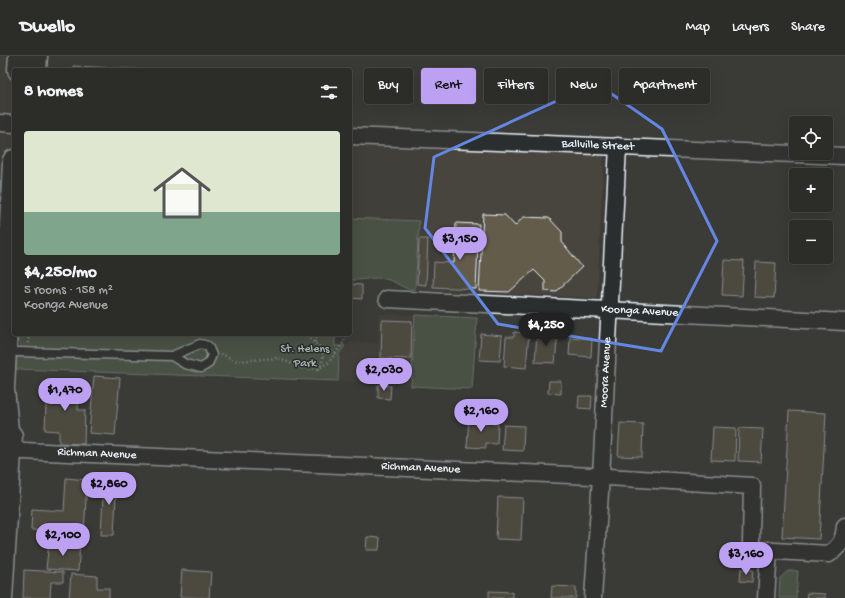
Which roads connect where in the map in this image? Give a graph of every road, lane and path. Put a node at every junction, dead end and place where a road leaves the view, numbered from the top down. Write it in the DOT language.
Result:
graph roads {
  1 [pos="20,56"];
  2 [pos="36,56"];
  3 [pos="19,68"];
  4 [pos="35,68"];
  5 [pos="0,123"];
  6 [pos="12,124"];
  7 [pos="352,136"];
  8 [pos="618,146"];
  9 [pos="845,156"];
  10 [pos="12,197"];
  11 [pos="7,286"];
  12 [pos="387,299"];
  13 [pos="610,310"];
  14 [pos="845,322"];
  15 [pos="309,336"];
  16 [pos="318,336"];
  17 [pos="345,336"];
  18 [pos="18,343"];
  19 [pos="314,343"];
  20 [pos="216,350"];
  21 [pos="172,356"];
  22 [pos="318,369"];
  23 [pos="5,450"];
  24 [pos="601,477"];
  25 [pos="845,526"];
  26 [pos="769,550"];
  27 [pos="1,598"];
  28 [pos="593,598"];
  29 [pos="766,598"];
  1 -- 3 [label="main road"];
  2 -- 4 [label="main road"];
  5 -- 6 [label="street"];
  7 -- 8 [label="street, Ballville Street"];
  8 -- 9 [label="street, Ballville Street"];
  8 -- 13 [label="street, Moora Avenue"];
  10 -- 11 [label="main road"];
  11 -- 23 [label="main road"];
  12 -- 13 [label="street, Koonga Avenue"];
  13 -- 14 [label="street, Koonga Avenue"];
  13 -- 24 [label="street, Moora Avenue"];
  15 -- 19 [label="path"];
  16 -- 19 [label="path"];
  17 -- 22 [label="path"];
  18 -- 21 [label="lane"];
  18 -- 23 [label="main road"];
  19 -- 22 [label="path"];
  20 -- 22 [label="path"];
  23 -- 24 [label="street, Richman Avenue"];
  23 -- 27 [label="main road"];
  24 -- 26 [label="street, Richman Avenue"];
  24 -- 28 [label="street, Moora Avenue"];
  25 -- 26 [label="street"];
  26 -- 29 [label="street"];
}
